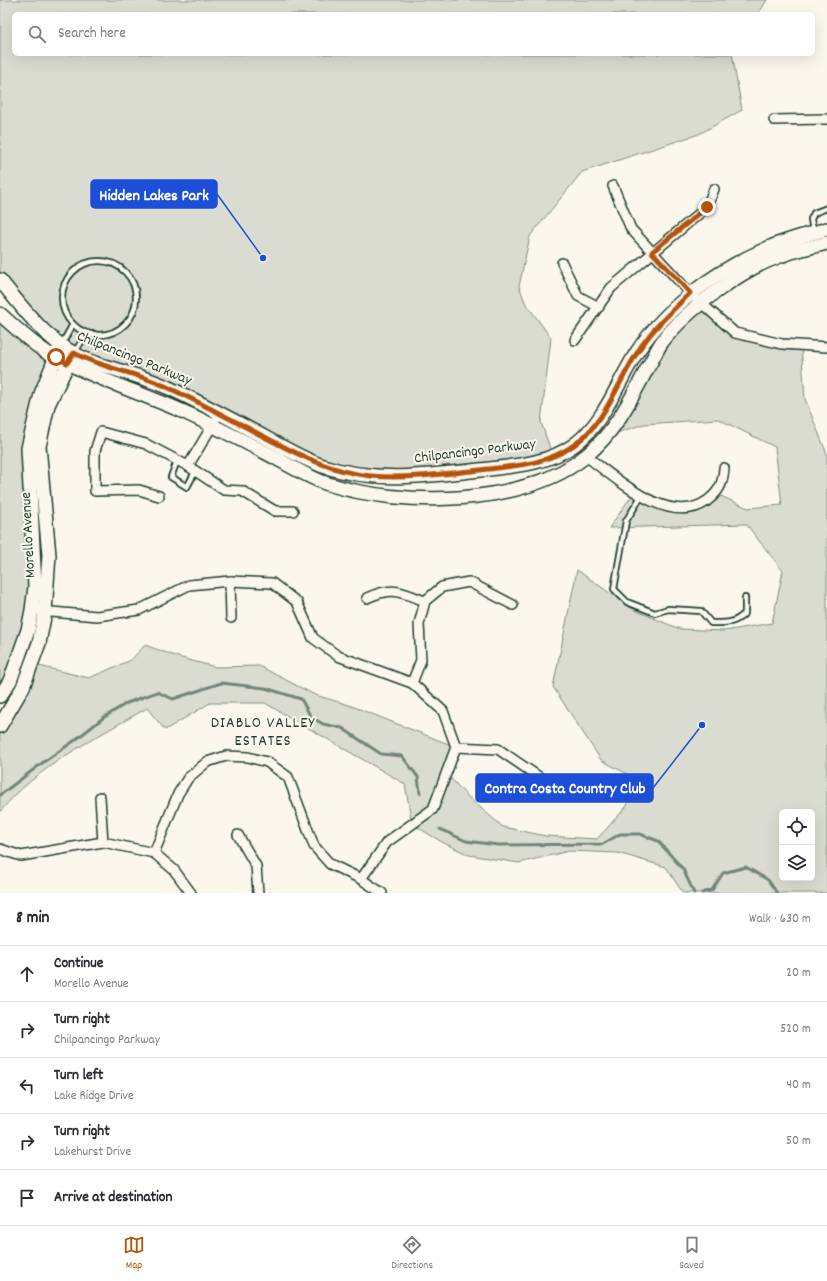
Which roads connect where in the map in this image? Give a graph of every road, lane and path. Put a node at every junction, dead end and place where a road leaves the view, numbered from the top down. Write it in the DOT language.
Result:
graph roads {
  1 [pos="827,119"];
  2 [pos="774,120"];
  3 [pos="613,186"];
  4 [pos="714,189"];
  5 [pos="827,208"];
  6 [pos="827,229"];
  7 [pos="813,233"];
  8 [pos="827,243"];
  9 [pos="652,252"];
  10 [pos="562,262"];
  11 [pos="0,280"];
  12 [pos="690,293"];
  13 [pos="701,303"];
  14 [pos="598,307"];
  15 [pos="0,314"];
  16 [pos="73,324"];
  17 [pos="94,334"];
  18 [pos="575,340"];
  19 [pos="827,347"];
  20 [pos="64,355"];
  21 [pos="220,414"];
  22 [pos="213,425"];
  23 [pos="586,456"];
  24 [pos="177,461"];
  25 [pos="724,468"];
  26 [pos="192,469"];
  27 [pos="642,495"];
  28 [pos="159,496"];
  29 [pos="293,511"];
  30 [pos="230,581"];
  31 [pos="368,598"];
  32 [pos="745,598"];
  33 [pos="425,601"];
  34 [pos="512,605"];
  35 [pos="39,611"];
  36 [pos="231,618"];
  37 [pos="412,683"];
  38 [pos="0,696"];
  39 [pos="0,726"];
  40 [pos="456,747"];
  41 [pos="539,777"];
  42 [pos="100,797"];
  43 [pos="238,834"];
  44 [pos="103,842"];
  45 [pos="0,848"];
  46 [pos="154,853"];
  47 [pos="361,879"];
  48 [pos="191,893"];
  49 [pos="258,893"];
  50 [pos="382,893"];
  1 -- 2 [label="street"];
  3 -- 9 [label="street"];
  4 -- 9 [label="street"];
  5 -- 7 [label="lane"];
  6 -- 7 [label="street, Chilpancingo Parkway"];
  7 -- 12 [label="street, Chilpancingo Parkway"];
  8 -- 13 [label="street, Chilpancingo Parkway"];
  9 -- 12 [label="street"];
  9 -- 14 [label="street"];
  10 -- 14 [label="street"];
  11 -- 20 [label="street"];
  12 -- 13 [label="street"];
  12 -- 21 [label="street, Chilpancingo Parkway"];
  13 -- 19 [label="street"];
  13 -- 23 [label="street, Chilpancingo Parkway"];
  14 -- 18 [label="street"];
  15 -- 20 [label="street"];
  16 -- 17 [label="lane"];
  16 -- 17 [label="lane"];
  16 -- 20 [label="lane"];
  17 -- 20 [label="lane"];
  20 -- 21 [label="street, Chilpancingo Parkway"];
  20 -- 22 [label="street, Chilpancingo Parkway"];
  20 -- 35 [label="street, Morello Avenue"];
  21 -- 22 [label="street"];
  22 -- 23 [label="street, Chilpancingo Parkway"];
  22 -- 26 [label="street"];
  23 -- 27 [label="street"];
  24 -- 26 [label="street"];
  24 -- 26 [label="lane"];
  24 -- 28 [label="street"];
  25 -- 27 [label="street"];
  26 -- 29 [label="street"];
  27 -- 32 [label="lane"];
  30 -- 35 [label="street"];
  30 -- 36 [label="street"];
  30 -- 37 [label="street"];
  31 -- 33 [label="street"];
  33 -- 34 [label="street"];
  33 -- 37 [label="street"];
  35 -- 38 [label="street, Morello Avenue"];
  35 -- 39 [label="street, Morello Avenue"];
  37 -- 40 [label="street"];
  40 -- 41 [label="street"];
  40 -- 47 [label="street"];
  42 -- 44 [label="street"];
  43 -- 49 [label="street"];
  44 -- 45 [label="street"];
  44 -- 46 [label="street"];
  46 -- 47 [label="street"];
  46 -- 48 [label="street"];
  47 -- 50 [label="street"];
}
